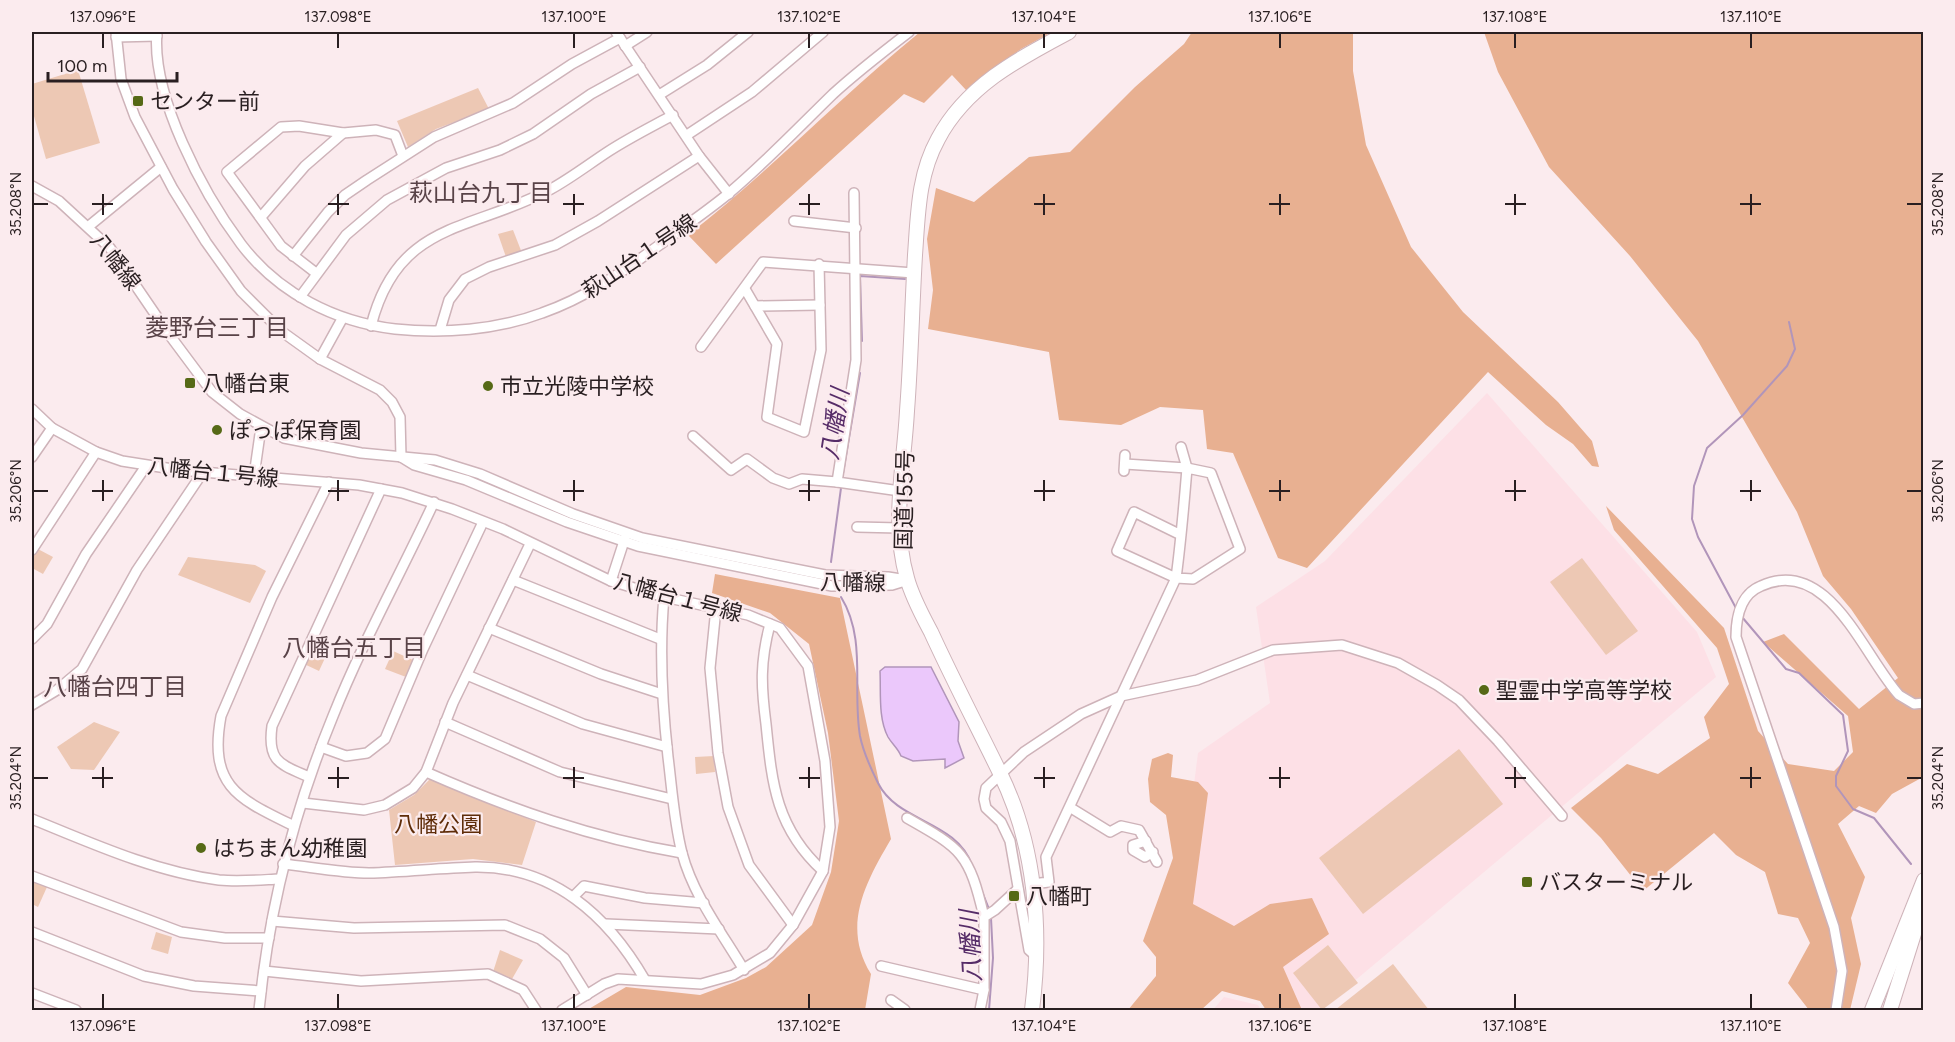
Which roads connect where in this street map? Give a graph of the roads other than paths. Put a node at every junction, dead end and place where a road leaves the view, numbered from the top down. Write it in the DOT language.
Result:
graph roads {
  1 [pos="647,32"];
  2 [pos="748,32"];
  3 [pos="823,32"];
  4 [pos="909,32"];
  5 [pos="1069,32"];
  6 [pos="116,34"];
  7 [pos="157,34"];
  8 [pos="621,39"];
  9 [pos="640,67"];
  10 [pos="658,95"];
  11 [pos="673,115"];
  12 [pos="343,134"];
  13 [pos="687,135"];
  14 [pos="403,156"];
  15 [pos="699,156"];
  16 [pos="161,167"];
  17 [pos="32,186"];
  18 [pos="854,193"];
  19 [pos="729,194"];
  20 [pos="261,218"];
  21 [pos="794,220"];
  22 [pos="89,226"];
  23 [pos="856,228"];
  24 [pos="293,256"];
  25 [pos="819,264"];
  26 [pos="857,266"];
  27 [pos="316,273"];
  28 [pos="914,273"];
  29 [pos="745,290"];
  30 [pos="300,297"];
  31 [pos="820,305"];
  32 [pos="755,306"];
  33 [pos="342,319"];
  34 [pos="371,326"];
  35 [pos="440,330"];
  36 [pos="701,347"];
  37 [pos="320,359"];
  38 [pos="32,409"];
  39 [pos="261,427"];
  40 [pos="52,428"];
  41 [pos="693,436"];
  42 [pos="1181,447"];
  43 [pos="96,452"];
  44 [pos="32,457"];
  45 [pos="401,457"];
  46 [pos="1125,463"];
  47 [pos="146,466"];
  48 [pos="1187,468"];
  49 [pos="203,472"];
  50 [pos="254,476"];
  51 [pos="329,482"];
  52 [pos="837,483"];
  53 [pos="381,489"];
  54 [pos="900,491"];
  55 [pos="434,502"];
  56 [pos="483,522"];
  57 [pos="857,527"];
  58 [pos="899,528"];
  59 [pos="1181,535"];
  60 [pos="625,538"];
  61 [pos="530,544"];
  62 [pos="32,550"];
  63 [pos="1176,578"];
  64 [pos="513,580"];
  65 [pos="908,580"];
  66 [pos="612,581"];
  67 [pos="664,597"];
  68 [pos="716,608"];
  69 [pos="770,624"];
  70 [pos="489,628"];
  71 [pos="32,639"];
  72 [pos="660,639"];
  73 [pos="467,675"];
  74 [pos="662,694"];
  75 [pos="1121,696"];
  76 [pos="1923,703"];
  77 [pos="32,705"];
  78 [pos="445,722"];
  79 [pos="321,747"];
  80 [pos="667,747"];
  81 [pos="426,772"];
  82 [pos="1001,774"];
  83 [pos="309,777"];
  84 [pos="672,799"];
  85 [pos="303,803"];
  86 [pos="1071,808"];
  87 [pos="1562,816"];
  88 [pos="907,818"];
  89 [pos="32,819"];
  90 [pos="294,826"];
  91 [pos="1146,841"];
  92 [pos="682,854"];
  93 [pos="283,864"];
  94 [pos="823,871"];
  95 [pos="32,876"];
  96 [pos="279,879"];
  97 [pos="1923,880"];
  98 [pos="1032,884"];
  99 [pos="1018,889"];
  100 [pos="574,896"];
  101 [pos="1923,902"];
  102 [pos="704,903"];
  103 [pos="988,914"];
  104 [pos="272,921"];
  105 [pos="606,924"];
  106 [pos="793,925"];
  107 [pos="719,929"];
  108 [pos="32,932"];
  109 [pos="269,938"];
  110 [pos="1038,958"];
  111 [pos="881,966"];
  112 [pos="744,970"];
  113 [pos="264,971"];
  114 [pos="645,980"];
  115 [pos="984,990"];
  116 [pos="261,991"];
  117 [pos="32,993"];
  118 [pos="587,995"];
  119 [pos="891,1000"];
  120 [pos="76,1011"];
  121 [pos="259,1011"];
  122 [pos="536,1011"];
  123 [pos="562,1011"];
  124 [pos="905,1011"];
  125 [pos="980,1011"];
  126 [pos="1032,1011"];
  127 [pos="1836,1011"];
  128 [pos="1872,1011"];
  129 [pos="1890,1011"];
  1 -- 8 [label="street"];
  2 -- 10 [label="street"];
  3 -- 13 [label="street"];
  4 -- 19 [label="street, 萩山台１号線"];
  5 -- 28 [label="highway, 国道155号"];
  6 -- 7 [label="street"];
  6 -- 16 [label="street"];
  7 -- 30 [label="street, 萩山台１号線"];
  8 -- 9 [label="street"];
  8 -- 14 [label="street"];
  9 -- 10 [label="street"];
  9 -- 27 [label="street"];
  10 -- 11 [label="street"];
  11 -- 13 [label="street"];
  11 -- 34 [label="street"];
  12 -- 14 [label="street"];
  12 -- 20 [label="street"];
  12 -- 20 [label="street"];
  13 -- 15 [label="street"];
  14 -- 24 [label="street"];
  15 -- 19 [label="street"];
  15 -- 35 [label="street"];
  16 -- 22 [label="street"];
  16 -- 37 [label="street"];
  17 -- 22 [label="street, 八幡線"];
  18 -- 23 [label="street"];
  19 -- 35 [label="street, 萩山台１号線"];
  20 -- 24 [label="street"];
  21 -- 23 [label="street"];
  22 -- 39 [label="street, 八幡線"];
  23 -- 26 [label="street"];
  24 -- 27 [label="street"];
  25 -- 26 [label="street"];
  25 -- 29 [label="street"];
  25 -- 31 [label="street"];
  26 -- 28 [label="street"];
  26 -- 52 [label="street"];
  27 -- 30 [label="street"];
  28 -- 54 [label="highway, 国道155号"];
  29 -- 32 [label="street"];
  29 -- 36 [label="street"];
  30 -- 33 [label="street, 萩山台１号線"];
  31 -- 32 [label="street"];
  31 -- 32 [label="street"];
  33 -- 34 [label="street, 萩山台１号線"];
  33 -- 37 [label="street"];
  34 -- 35 [label="street, 萩山台１号線"];
  37 -- 45 [label="street"];
  38 -- 40 [label="street, 八幡台１号線"];
  39 -- 45 [label="street, 八幡線"];
  39 -- 50 [label="street"];
  40 -- 43 [label="street, 八幡台１号線"];
  40 -- 44 [label="street"];
  41 -- 52 [label="street"];
  42 -- 48 [label="street"];
  43 -- 47 [label="street, 八幡台１号線"];
  43 -- 62 [label="street"];
  45 -- 60 [label="street, 八幡線"];
  46 -- 48 [label="street"];
  47 -- 49 [label="street, 八幡台１号線"];
  47 -- 71 [label="street"];
  48 -- 59 [label="street"];
  48 -- 63 [label="street"];
  49 -- 50 [label="street, 八幡台１号線"];
  49 -- 77 [label="street"];
  50 -- 51 [label="street, 八幡台１号線"];
  51 -- 53 [label="street, 八幡台１号線"];
  51 -- 90 [label="street"];
  52 -- 54 [label="street"];
  53 -- 55 [label="street, 八幡台１号線"];
  53 -- 83 [label="street"];
  54 -- 58 [label="highway, 国道155号"];
  55 -- 56 [label="street, 八幡台１号線"];
  55 -- 79 [label="street"];
  56 -- 61 [label="street, 八幡台１号線"];
  56 -- 79 [label="street"];
  57 -- 58 [label="street"];
  58 -- 65 [label="highway, 国道155号"];
  59 -- 63 [label="street"];
  59 -- 63 [label="street"];
  60 -- 65 [label="street, 八幡線"];
  60 -- 66 [label="street"];
  61 -- 64 [label="street"];
  61 -- 66 [label="street, 八幡台１号線"];
  63 -- 75 [label="street"];
  64 -- 70 [label="street"];
  64 -- 72 [label="street"];
  65 -- 82 [label="highway, 国道155号"];
  66 -- 67 [label="street, 八幡台１号線"];
  67 -- 68 [label="street, 八幡台１号線"];
  67 -- 72 [label="street"];
  68 -- 69 [label="street, 八幡台１号線"];
  68 -- 106 [label="street"];
  69 -- 94 [label="street"];
  69 -- 94 [label="street, 八幡台１号線"];
  70 -- 73 [label="street"];
  70 -- 74 [label="street"];
  72 -- 74 [label="street"];
  73 -- 78 [label="street"];
  73 -- 80 [label="street"];
  74 -- 80 [label="street"];
  75 -- 82 [label="street"];
  75 -- 86 [label="street"];
  75 -- 87 [label="street"];
  76 -- 127 [label="street"];
  78 -- 81 [label="street"];
  78 -- 84 [label="street"];
  79 -- 83 [label="street"];
  80 -- 84 [label="street"];
  81 -- 85 [label="street"];
  81 -- 92 [label="street"];
  82 -- 98 [label="highway, 国道155号"];
  82 -- 99 [label="street"];
  83 -- 85 [label="street"];
  84 -- 92 [label="street"];
  85 -- 90 [label="street"];
  86 -- 91 [label="street"];
  86 -- 98 [label="street"];
  88 -- 103 [label="street"];
  89 -- 96 [label="street"];
  90 -- 93 [label="street"];
  91 -- 91 [label="street"];
  92 -- 102 [label="street"];
  93 -- 96 [label="street"];
  93 -- 100 [label="street"];
  94 -- 106 [label="street, 八幡台１号線"];
  95 -- 109 [label="street"];
  96 -- 104 [label="street"];
  97 -- 128 [label="highway"];
  98 -- 110 [label="highway, 国道155号"];
  99 -- 103 [label="street"];
  99 -- 110 [label="street"];
  100 -- 102 [label="street"];
  100 -- 105 [label="street"];
  101 -- 129 [label="highway"];
  102 -- 107 [label="street"];
  103 -- 115 [label="street"];
  104 -- 109 [label="street"];
  104 -- 118 [label="street"];
  105 -- 107 [label="street"];
  105 -- 114 [label="street"];
  106 -- 112 [label="street, 八幡台１号線"];
  107 -- 112 [label="street"];
  108 -- 116 [label="street"];
  109 -- 113 [label="street"];
  110 -- 126 [label="highway, 国道155号"];
  111 -- 115 [label="street"];
  112 -- 114 [label="street, 八幡台１号線"];
  113 -- 116 [label="street"];
  113 -- 122 [label="street"];
  114 -- 118 [label="street, 八幡台１号線"];
  115 -- 125 [label="street"];
  116 -- 121 [label="street"];
  117 -- 120 [label="street"];
  118 -- 123 [label="street, 八幡台１号線"];
  119 -- 124 [label="street"];
}
